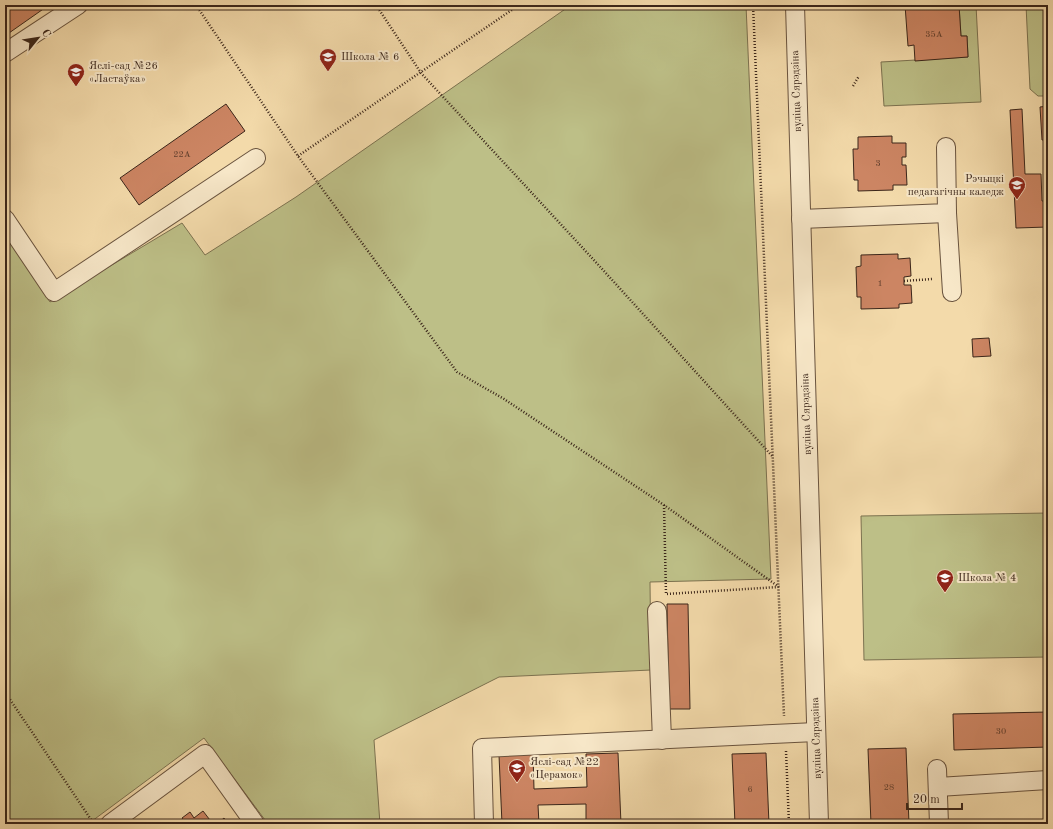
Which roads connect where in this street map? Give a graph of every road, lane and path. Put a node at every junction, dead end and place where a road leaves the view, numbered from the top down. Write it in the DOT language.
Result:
graph roads {
  1 [pos="78,5"];
  2 [pos="196,5"];
  3 [pos="376,5"];
  4 [pos="519,5"];
  5 [pos="753,5"];
  6 [pos="795,5"];
  7 [pos="5,53"];
  8 [pos="420,73"];
  9 [pos="859,76"];
  10 [pos="853,86"];
  11 [pos="946,147"];
  12 [pos="298,156"];
  13 [pos="256,158"];
  14 [pos="947,213"];
  15 [pos="801,219"];
  16 [pos="5,220"];
  17 [pos="932,279"];
  18 [pos="904,281"];
  19 [pos="952,292"];
  20 [pos="773,458"];
  21 [pos="664,505"];
  22 [pos="779,587"];
  23 [pos="657,611"];
  24 [pos="5,692"];
  25 [pos="816,732"];
  26 [pos="785,733"];
  27 [pos="662,740"];
  28 [pos="937,769"];
  29 [pos="1048,780"];
  30 [pos="938,787"];
  31 [pos="94,824"];
  32 [pos="110,824"];
  33 [pos="256,824"];
  34 [pos="484,824"];
  35 [pos="789,824"];
  36 [pos="819,824"];
  37 [pos="939,824"];
  1 -- 7 [label="street"];
  2 -- 12 [label="path"];
  3 -- 8 [label="path"];
  4 -- 8 [label="path"];
  5 -- 20 [label="path"];
  6 -- 15 [label="street, вуліца Сярэдзіна"];
  8 -- 12 [label="path"];
  8 -- 20 [label="path"];
  9 -- 10 [label="path"];
  11 -- 14 [label="street"];
  12 -- 21 [label="path"];
  13 -- 16 [label="street"];
  14 -- 15 [label="street"];
  14 -- 19 [label="street"];
  15 -- 25 [label="street, вуліца Сярэдзіна"];
  17 -- 18 [label="path"];
  20 -- 22 [label="path"];
  21 -- 22 [label="path"];
  21 -- 22 [label="path"];
  22 -- 26 [label="path"];
  23 -- 27 [label="street"];
  24 -- 31 [label="path"];
  25 -- 26 [label="street"];
  25 -- 36 [label="street, вуліца Сярэдзіна"];
  26 -- 27 [label="street"];
  26 -- 35 [label="path"];
  27 -- 34 [label="street"];
  28 -- 30 [label="street"];
  29 -- 30 [label="street"];
  30 -- 37 [label="street"];
  32 -- 33 [label="street"];
}
